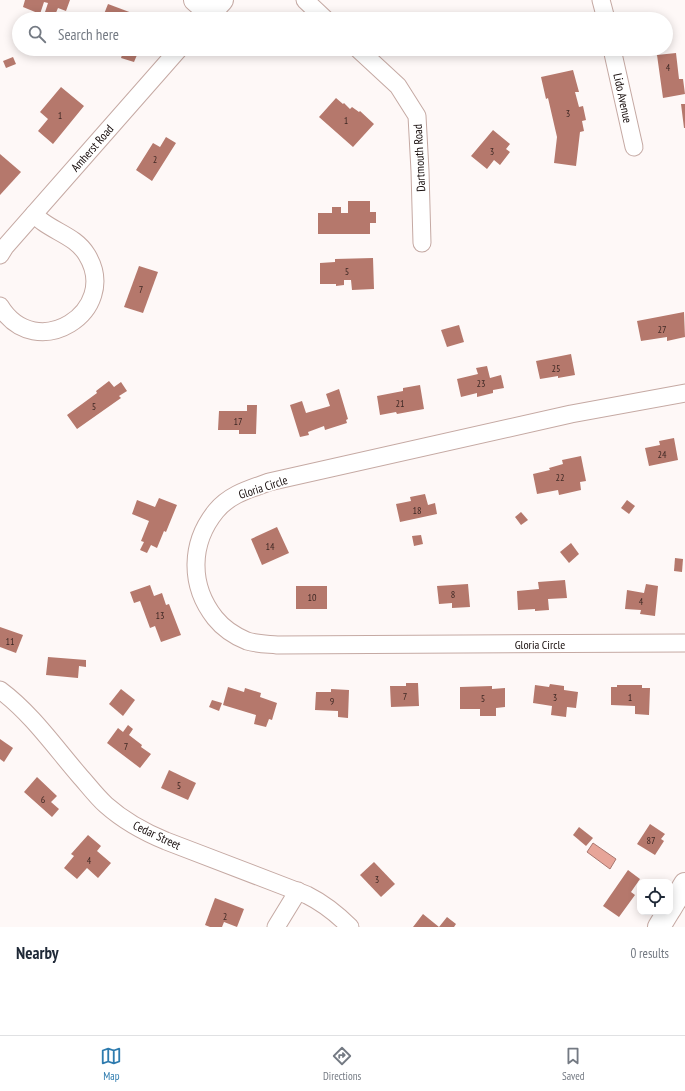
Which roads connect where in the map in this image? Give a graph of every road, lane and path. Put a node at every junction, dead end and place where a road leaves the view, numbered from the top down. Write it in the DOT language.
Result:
graph roads {
  1 [pos="305,0"];
  2 [pos="602,0"];
  3 [pos="318,12"];
  4 [pos="605,12"];
  5 [pos="173,56"];
  6 [pos="366,56"];
  7 [pos="614,56"];
  8 [pos="634,147"];
  9 [pos="34,214"];
  10 [pos="422,243"];
  11 [pos="2,248"];
  12 [pos="0,306"];
  13 [pos="685,393"];
  14 [pos="685,643"];
  15 [pos="0,690"];
  16 [pos="685,884"];
  17 [pos="298,891"];
  18 [pos="673,904"];
  19 [pos="666,915"];
  20 [pos="276,927"];
  21 [pos="350,927"];
  22 [pos="659,927"];
  1 -- 3 [label="street"];
  2 -- 4 [label="street"];
  5 -- 9 [label="street, Amherst Road"];
  6 -- 10 [label="street, Dartmouth Road"];
  7 -- 8 [label="street, Lido Avenue"];
  9 -- 11 [label="street, Amherst Road"];
  9 -- 12 [label="street"];
  13 -- 14 [label="street, Gloria Circle"];
  15 -- 17 [label="street, Cedar Street"];
  16 -- 18 [label="main road"];
  17 -- 20 [label="street"];
  17 -- 21 [label="street, Cedar Street"];
  19 -- 22 [label="main road"];
}
